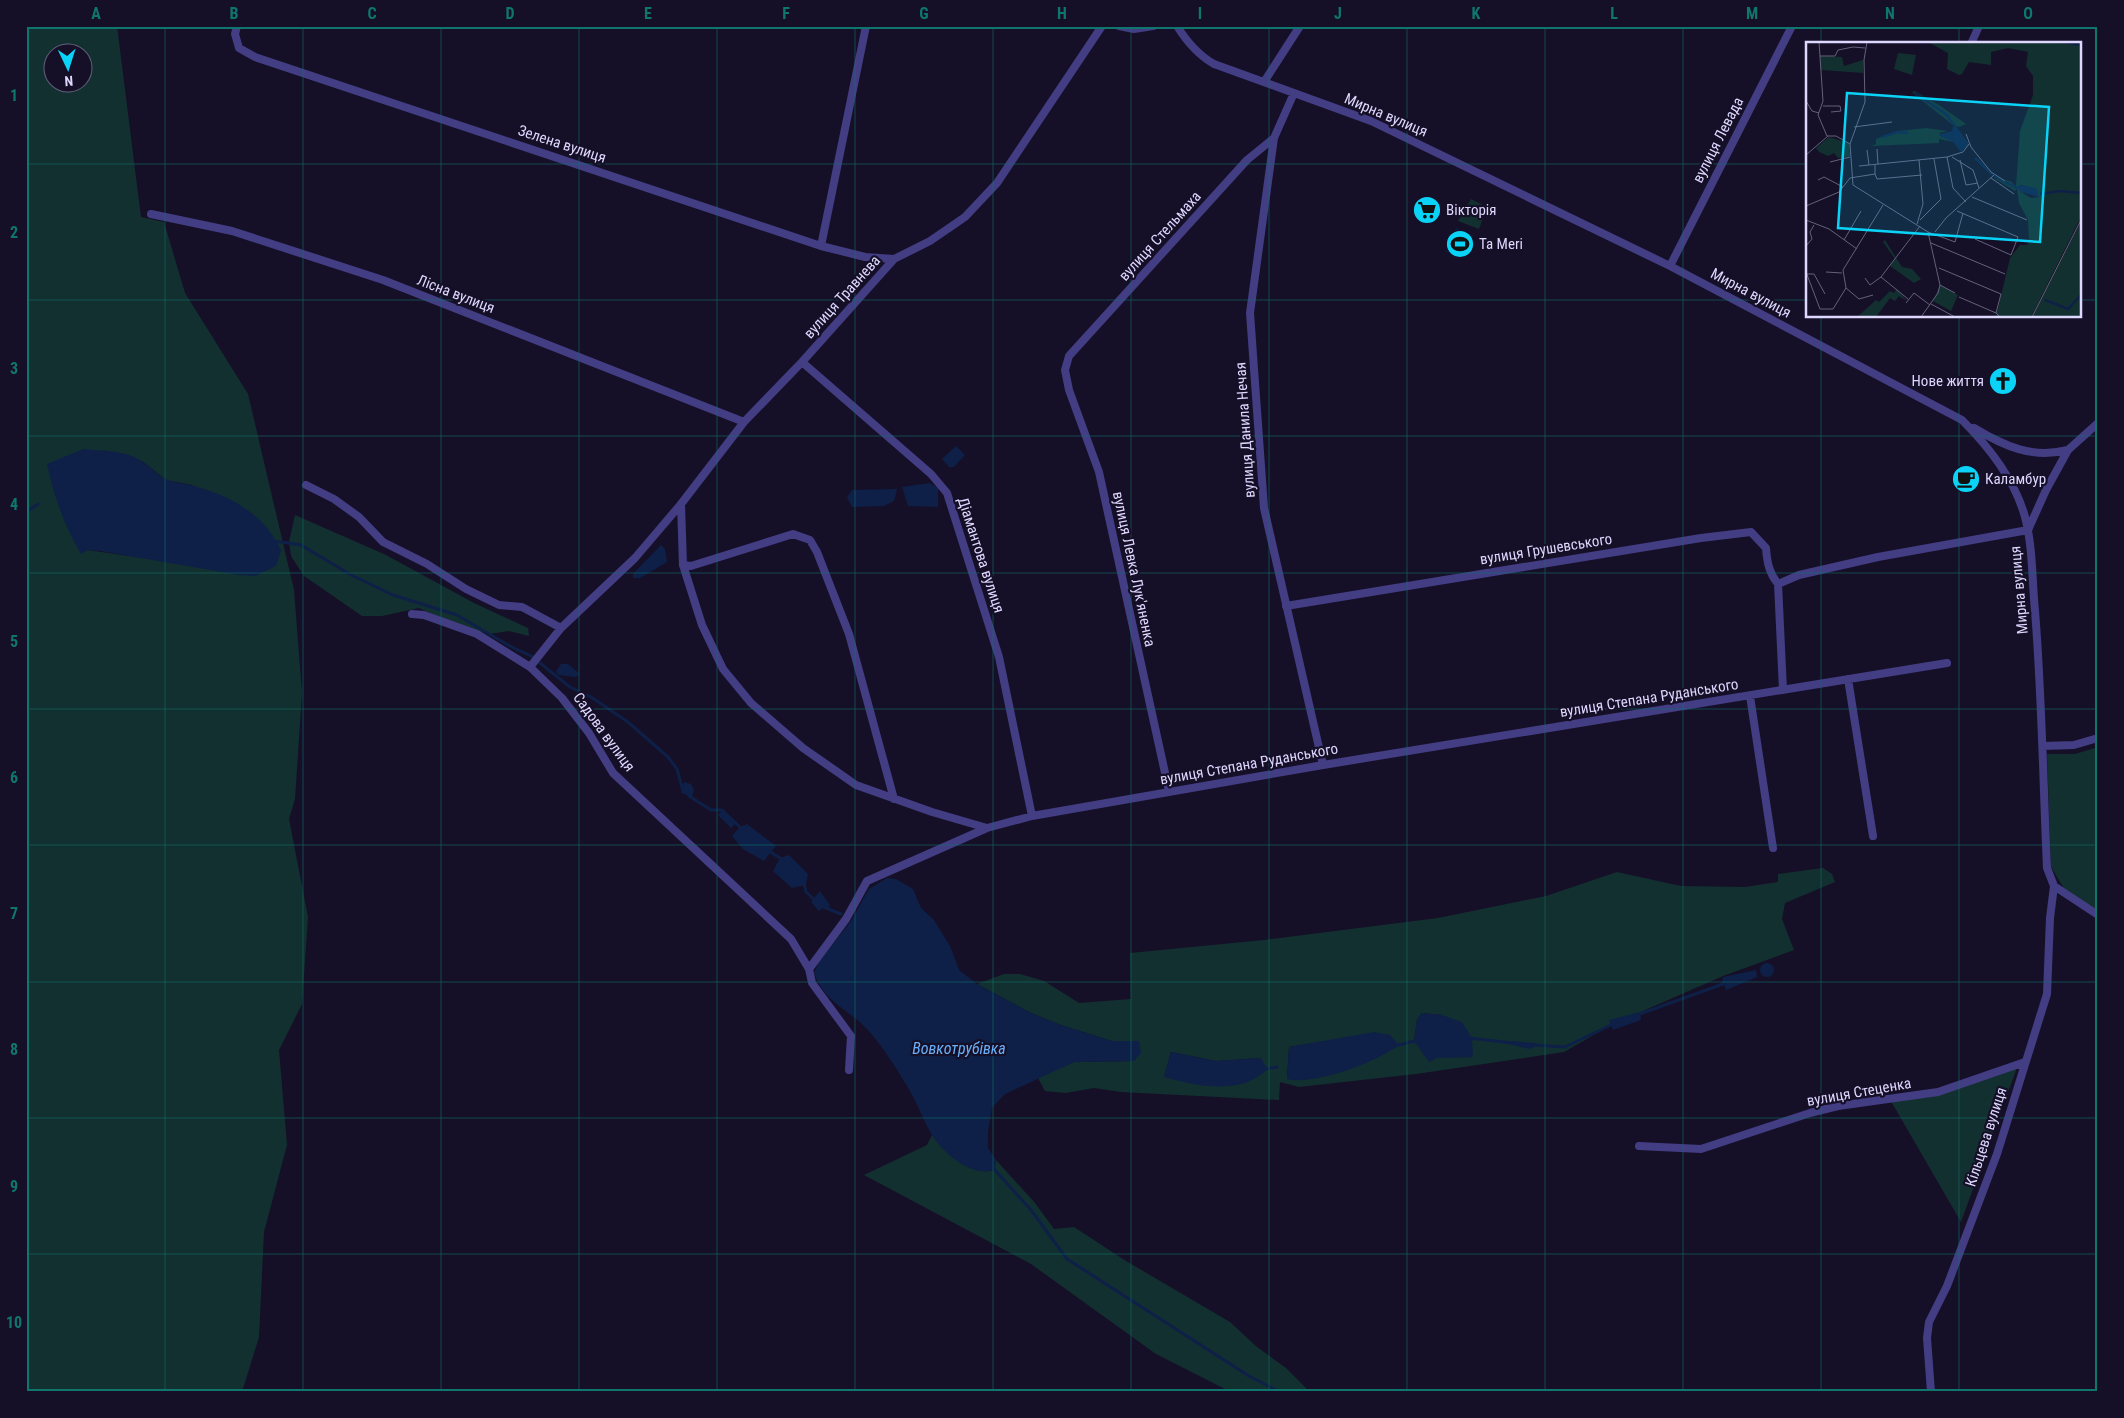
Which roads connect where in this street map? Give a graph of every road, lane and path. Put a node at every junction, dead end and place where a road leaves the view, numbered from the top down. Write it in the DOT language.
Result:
graph roads {
  1 [pos="866,26"];
  2 [pos="1102,26"];
  3 [pos="1119,26"];
  4 [pos="1153,26"];
  5 [pos="1177,26"];
  6 [pos="1300,26"];
  7 [pos="1792,26"];
  8 [pos="1979,26"];
  9 [pos="236,30"];
  10 [pos="1972,42"];
  11 [pos="1264,82"];
  12 [pos="1294,93"];
  13 [pos="1274,138"];
  14 [pos="151,214"];
  15 [pos="821,246"];
  16 [pos="894,259"];
  17 [pos="1670,266"];
  18 [pos="1069,356"];
  19 [pos="802,362"];
  20 [pos="1962,420"];
  21 [pos="744,422"];
  22 [pos="2097,427"];
  23 [pos="2068,450"];
  24 [pos="306,485"];
  25 [pos="681,504"];
  26 [pos="2028,530"];
  27 [pos="683,565"];
  28 [pos="1778,584"];
  29 [pos="1286,606"];
  30 [pos="412,614"];
  31 [pos="561,628"];
  32 [pos="1946,663"];
  33 [pos="530,667"];
  34 [pos="1848,680"];
  35 [pos="1783,690"];
  36 [pos="1750,696"];
  37 [pos="2098,738"];
  38 [pos="2043,746"];
  39 [pos="1323,764"];
  40 [pos="1169,791"];
  41 [pos="894,799"];
  42 [pos="1032,816"];
  43 [pos="987,828"];
  44 [pos="1873,836"];
  45 [pos="1773,848"];
  46 [pos="2054,886"];
  47 [pos="2098,915"];
  48 [pos="809,969"];
  49 [pos="2025,1062"];
  50 [pos="849,1070"];
  51 [pos="1639,1146"];
  52 [pos="1932,1392"];
  1 -- 15 [label="street"];
  2 -- 16 [label="street, вулиця Травнева"];
  3 -- 4 [label="street"];
  5 -- 11 [label="street, Мирна вулиця"];
  6 -- 11 [label="street"];
  7 -- 17 [label="street, вулиця Левада"];
  8 -- 10 [label="street"];
  9 -- 15 [label="street, Зелена вулиця"];
  11 -- 12 [label="street, Мирна вулиця"];
  12 -- 13 [label="street, вулиця Данила Нечая"];
  12 -- 17 [label="street, Мирна вулиця"];
  13 -- 18 [label="street, вулиця Стельмаха"];
  13 -- 29 [label="street, вулиця Данила Нечая"];
  14 -- 21 [label="street, Лісна вулиця"];
  15 -- 16 [label="street, Зелена вулиця"];
  16 -- 19 [label="street, вулиця Травнева"];
  17 -- 20 [label="street, Мирна вулиця"];
  18 -- 40 [label="street, вулиця Левка Лук'яненка"];
  19 -- 21 [label="street, вулиця Травнева"];
  19 -- 42 [label="street, Діамантова вулиця"];
  20 -- 23 [label="street"];
  20 -- 26 [label="street, Мирна вулиця"];
  21 -- 25 [label="street, вулиця Травнева"];
  22 -- 23 [label="street"];
  23 -- 26 [label="street"];
  24 -- 31 [label="street"];
  25 -- 27 [label="street"];
  25 -- 31 [label="street, вулиця Травнева"];
  26 -- 28 [label="street"];
  26 -- 38 [label="street, Мирна вулиця"];
  27 -- 41 [label="street"];
  27 -- 41 [label="street"];
  28 -- 29 [label="street, вулиця Грушевського"];
  28 -- 35 [label="street, вулиця Грушевського"];
  29 -- 39 [label="street, вулиця Данила Нечая"];
  30 -- 33 [label="street, Садова вулиця"];
  31 -- 33 [label="street, вулиця Травнева"];
  32 -- 34 [label="street, вулиця Степана Руданського"];
  33 -- 48 [label="street, Садова вулиця"];
  34 -- 35 [label="street, вулиця Степана Руданського"];
  34 -- 44 [label="street"];
  35 -- 36 [label="street, вулиця Степана Руданського"];
  36 -- 39 [label="street, вулиця Степана Руданського"];
  36 -- 45 [label="street, вулиця Степана Руданського"];
  37 -- 38 [label="street"];
  38 -- 46 [label="street, Мирна вулиця"];
  39 -- 40 [label="street, вулиця Степана Руданського"];
  40 -- 42 [label="street, вулиця Степана Руданського"];
  41 -- 43 [label="street"];
  42 -- 43 [label="street, вулиця Степана Руданського"];
  43 -- 48 [label="street, вулиця Степана Руданського"];
  46 -- 47 [label="street"];
  46 -- 49 [label="street, Кільцева вулиця"];
  48 -- 50 [label="street, Садова вулиця"];
  49 -- 51 [label="street, вулиця Стеценка"];
  49 -- 52 [label="street, Кільцева вулиця"];
}
